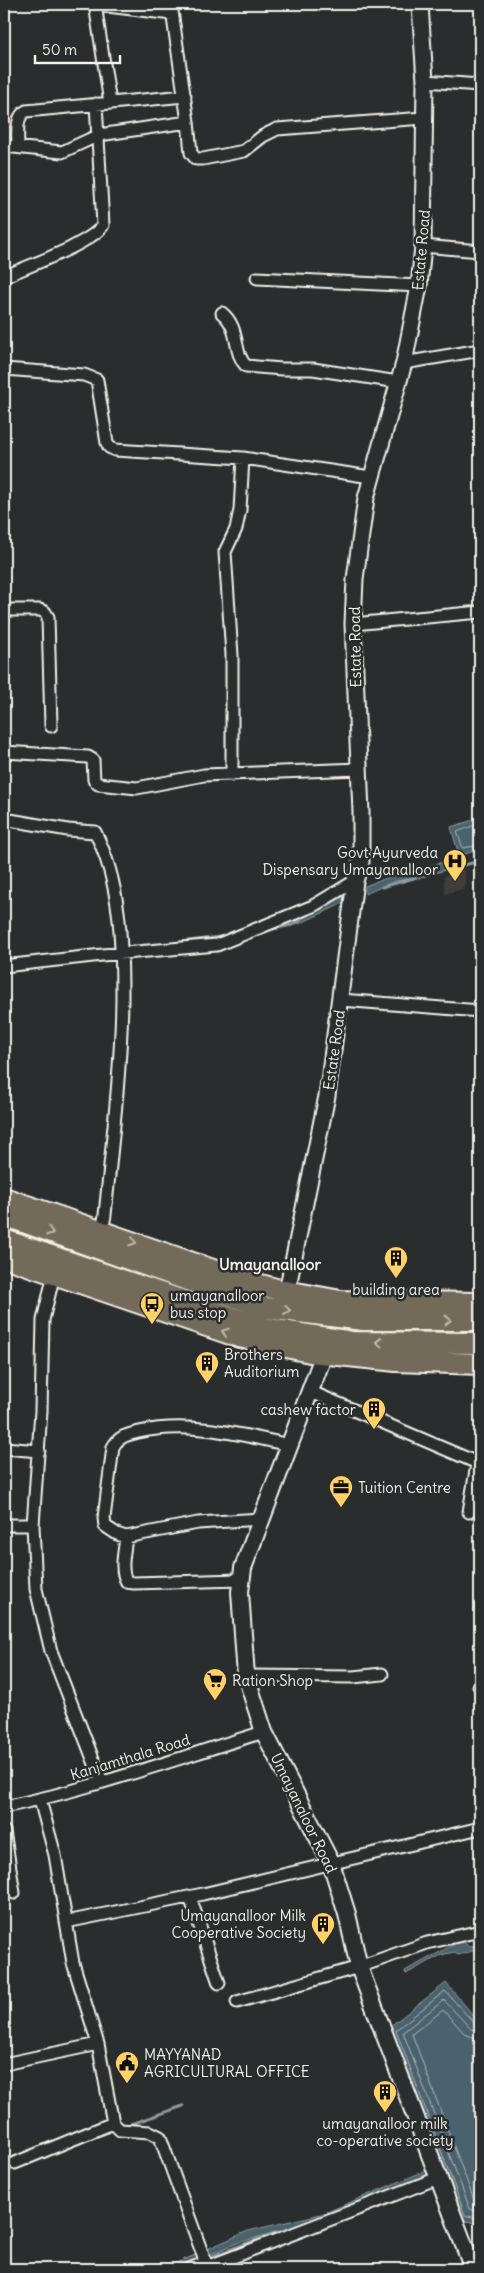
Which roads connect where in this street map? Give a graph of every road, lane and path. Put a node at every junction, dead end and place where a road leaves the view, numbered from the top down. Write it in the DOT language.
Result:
graph roads {
  1 [pos="420,4"];
  2 [pos="98,5"];
  3 [pos="172,9"];
  4 [pos="425,81"];
  5 [pos="480,85"];
  6 [pos="185,96"];
  7 [pos="96,104"];
  8 [pos="110,104"];
  9 [pos="424,118"];
  10 [pos="188,122"];
  11 [pos="99,135"];
  12 [pos="4,146"];
  13 [pos="18,146"];
  14 [pos="423,246"];
  15 [pos="480,251"];
  16 [pos="4,277"];
  17 [pos="257,278"];
  18 [pos="419,286"];
  19 [pos="222,313"];
  20 [pos="480,350"];
  21 [pos="404,363"];
  22 [pos="4,369"];
  23 [pos="398,382"];
  24 [pos="243,458"];
  25 [pos="371,477"];
  26 [pos="4,610"];
  27 [pos="480,612"];
  28 [pos="353,624"];
  29 [pos="51,726"];
  30 [pos="4,752"];
  31 [pos="360,768"];
  32 [pos="232,775"];
  33 [pos="4,819"];
  34 [pos="355,881"];
  35 [pos="122,954"];
  36 [pos="4,966"];
  37 [pos="341,1000"];
  38 [pos="480,1011"];
  39 [pos="4,1198"];
  40 [pos="4,1215"];
  41 [pos="102,1232"];
  42 [pos="4,1240"];
  43 [pos="4,1257"];
  44 [pos="54,1274"];
  45 [pos="288,1291"];
  46 [pos="480,1303"];
  47 [pos="480,1320"];
  48 [pos="480,1343"];
  49 [pos="324,1354"];
  50 [pos="480,1364"];
  51 [pos="308,1391"];
  52 [pos="289,1445"];
  53 [pos="4,1448"];
  54 [pos="39,1451"];
  55 [pos="479,1464"];
  56 [pos="469,1512"];
  57 [pos="261,1519"];
  58 [pos="4,1525"];
  59 [pos="34,1525"];
  60 [pos="126,1536"];
  61 [pos="240,1580"];
  62 [pos="382,1674"];
  63 [pos="246,1676"];
  64 [pos="264,1732"];
  65 [pos="102,1782"];
  66 [pos="40,1800"];
  67 [pos="4,1807"];
  68 [pos="480,1828"];
  69 [pos="4,1831"];
  70 [pos="331,1863"];
  71 [pos="14,1893"];
  72 [pos="190,1897"];
  73 [pos="66,1922"];
  74 [pos="480,1931"];
  75 [pos="359,1967"];
  76 [pos="219,1983"];
  77 [pos="237,2002"];
  78 [pos="98,2044"];
  79 [pos="4,2064"];
  80 [pos="114,2123"];
  81 [pos="15,2163"];
  82 [pos="438,2178"];
  83 [pos="207,2266"];
  84 [pos="189,2269"];
  85 [pos="473,2269"];
  1 -- 4 [label="street, Estate Road"];
  2 -- 3 [label="street"];
  2 -- 8 [label="street"];
  3 -- 6 [label="street"];
  4 -- 5 [label="street"];
  4 -- 9 [label="street, Estate Road"];
  6 -- 8 [label="street"];
  6 -- 10 [label="street"];
  7 -- 8 [label="street"];
  7 -- 11 [label="street"];
  7 -- 13 [label="street"];
  9 -- 10 [label="street"];
  9 -- 14 [label="street, Estate Road"];
  10 -- 11 [label="street"];
  11 -- 13 [label="street"];
  11 -- 16 [label="street"];
  12 -- 13 [label="street"];
  14 -- 15 [label="street"];
  14 -- 18 [label="street, Estate Road"];
  17 -- 18 [label="street"];
  18 -- 21 [label="street, Estate Road"];
  19 -- 23 [label="street"];
  20 -- 21 [label="street"];
  21 -- 23 [label="street, Estate Road"];
  22 -- 24 [label="street"];
  23 -- 25 [label="street, Estate Road"];
  24 -- 25 [label="street"];
  24 -- 32 [label="street"];
  25 -- 28 [label="street, Estate Road"];
  26 -- 29 [label="street"];
  27 -- 28 [label="street"];
  28 -- 31 [label="street, Estate Road"];
  30 -- 32 [label="street"];
  31 -- 32 [label="street"];
  31 -- 34 [label="street, Estate Road"];
  33 -- 35 [label="street"];
  34 -- 35 [label="street"];
  34 -- 37 [label="street, Estate Road"];
  35 -- 36 [label="street"];
  35 -- 41 [label="street"];
  37 -- 38 [label="street"];
  37 -- 45 [label="street, Estate Road"];
  39 -- 41 [label="highway"];
  40 -- 47 [label="highway, one-way"];
  41 -- 45 [label="highway, one-way"];
  48 -- 42 [label="highway, one-way"];
  43 -- 44 [label="highway"];
  49 -- 44 [label="highway, one-way"];
  44 -- 54 [label="street"];
  45 -- 46 [label="highway"];
  49 -- 50 [label="highway"];
  49 -- 51 [label="main road, Umayanaloor Road"];
  51 -- 52 [label="main road, Umayanaloor Road"];
  51 -- 55 [label="street"];
  52 -- 57 [label="main road, Umayanaloor Road"];
  52 -- 60 [label="street"];
  53 -- 54 [label="street"];
  54 -- 59 [label="street"];
  55 -- 56 [label="street"];
  57 -- 60 [label="street"];
  57 -- 61 [label="main road, Umayanaloor Road"];
  58 -- 59 [label="street"];
  59 -- 65 [label="street"];
  60 -- 61 [label="street"];
  61 -- 63 [label="main road, Umayanaloor Road"];
  62 -- 63 [label="street"];
  63 -- 64 [label="main road, Umayanaloor Road"];
  64 -- 65 [label="street, Kanjamthala Road"];
  64 -- 70 [label="main road, Umayanaloor Road"];
  65 -- 66 [label="street, Kanjamthala Road"];
  66 -- 67 [label="street, Kanjamthala Road"];
  66 -- 73 [label="street"];
  68 -- 70 [label="street"];
  69 -- 71 [label="street"];
  70 -- 72 [label="street"];
  70 -- 75 [label="main road, Umayanaloor Road"];
  72 -- 73 [label="street"];
  72 -- 76 [label="street"];
  73 -- 78 [label="street"];
  74 -- 75 [label="street"];
  75 -- 77 [label="street"];
  75 -- 82 [label="main road, Umayanaloor Road"];
  78 -- 79 [label="street"];
  78 -- 80 [label="street"];
  80 -- 81 [label="street"];
  80 -- 83 [label="street"];
  82 -- 83 [label="street"];
  82 -- 85 [label="main road, Umayanaloor Road"];
  83 -- 84 [label="street"];
}
